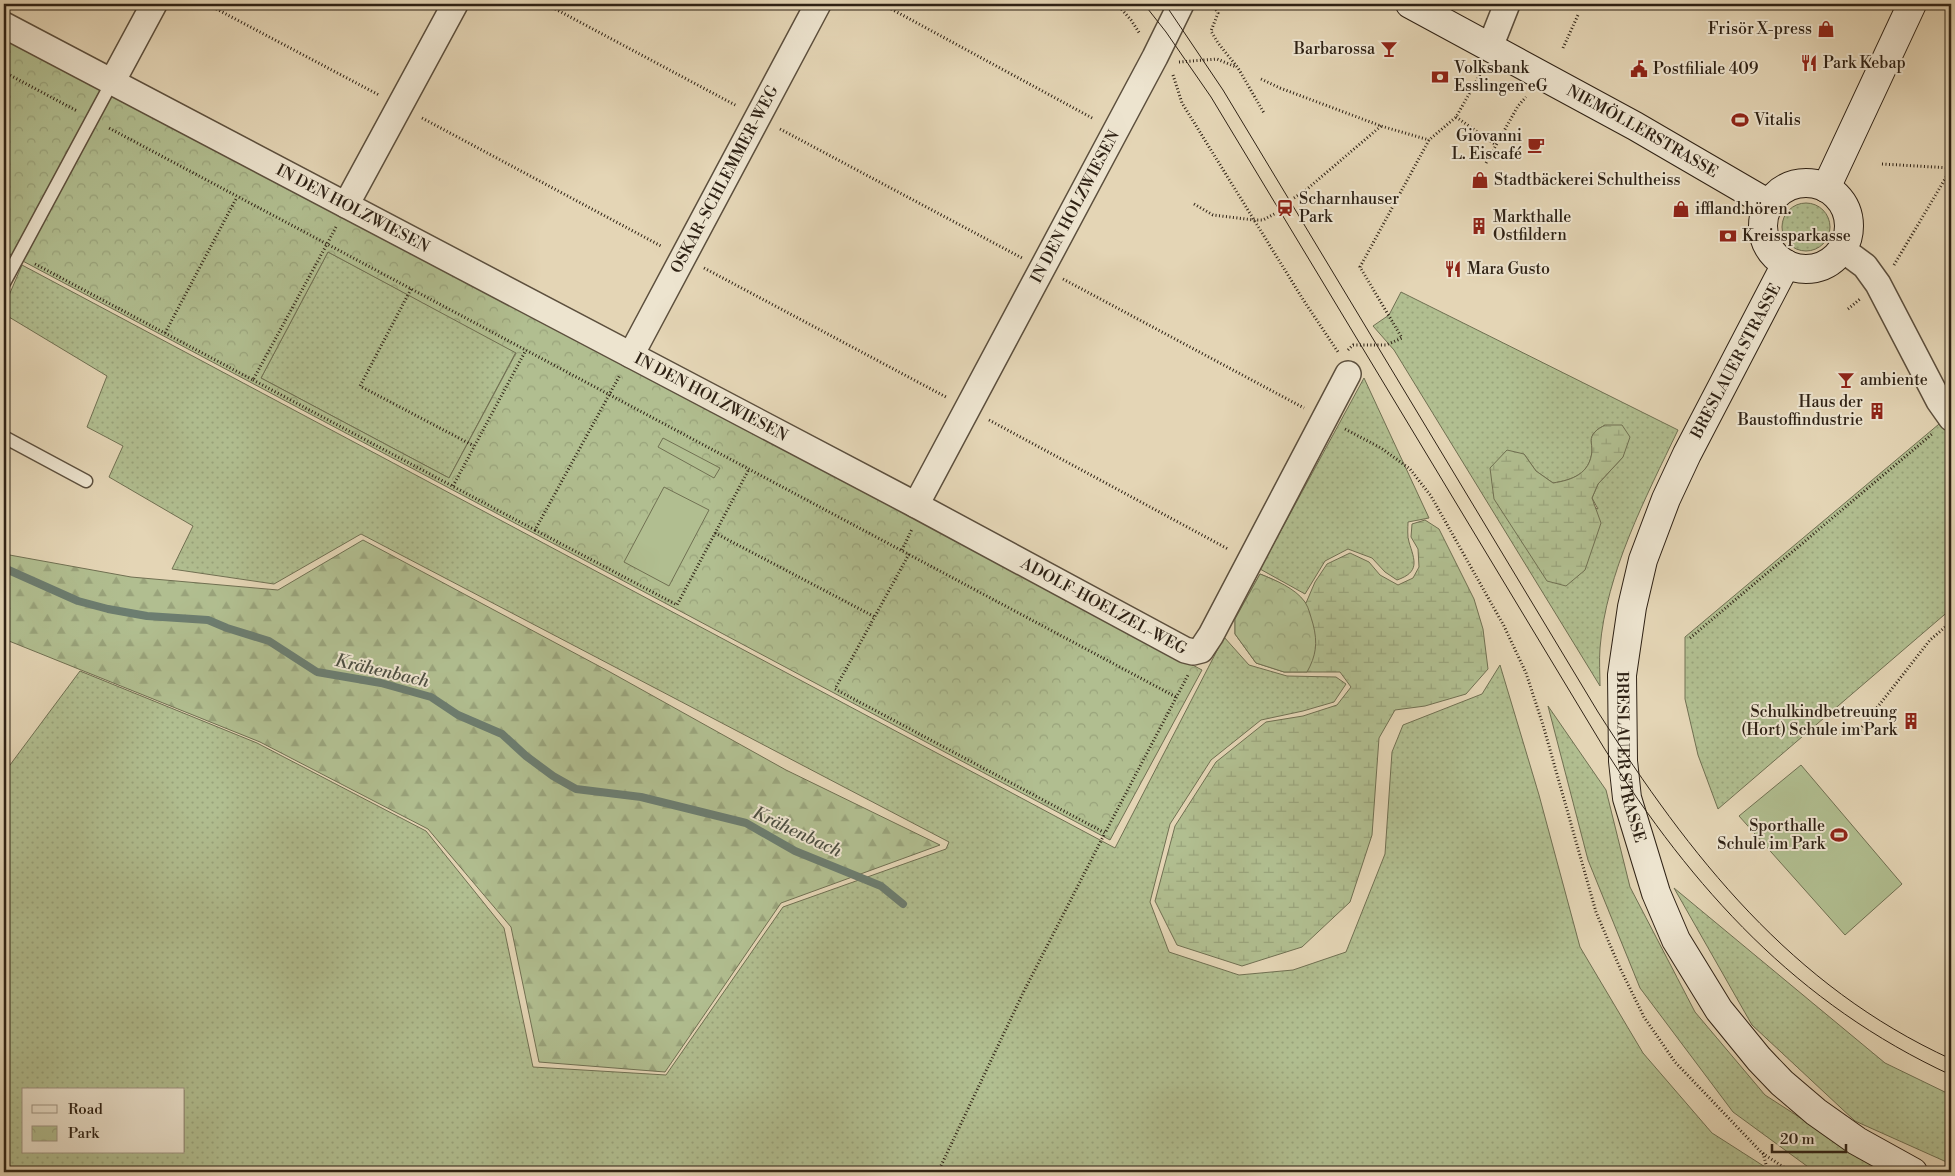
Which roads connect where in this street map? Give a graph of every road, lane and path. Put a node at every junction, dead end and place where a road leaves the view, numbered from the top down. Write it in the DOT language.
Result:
graph roads {
  1 [pos="154,4"];
  2 [pos="207,4"];
  3 [pos="455,4"];
  4 [pos="546,4"];
  5 [pos="818,4"];
  6 [pos="882,4"];
  7 [pos="1181,4"];
  8 [pos="1212,4"];
  9 [pos="1410,4"];
  10 [pos="1507,4"];
  11 [pos="1912,4"];
  12 [pos="1578,15"];
  13 [pos="4,25"];
  14 [pos="1490,47"];
  15 [pos="1563,48"];
  16 [pos="1174,67"];
  17 [pos="1238,68"];
  18 [pos="4,72"];
  19 [pos="1172,72"];
  20 [pos="1261,79"];
  21 [pos="112,82"];
  22 [pos="1529,93"];
  23 [pos="400,106"];
  24 [pos="1264,113"];
  25 [pos="758,116"];
  26 [pos="1456,117"];
  27 [pos="92,119"];
  28 [pos="1381,126"];
  29 [pos="1116,131"];
  30 [pos="1429,140"];
  31 [pos="1496,144"];
  32 [pos="1486,163"];
  33 [pos="1882,164"];
  34 [pos="1951,169"];
  35 [pos="1826,188"];
  36 [pos="237,197"];
  37 [pos="1294,198"];
  38 [pos="1194,204"];
  39 [pos="1769,204"];
  40 [pos="346,205"];
  41 [pos="1276,213"];
  42 [pos="1254,220"];
  43 [pos="327,244"];
  44 [pos="1842,249"];
  45 [pos="19,256"];
  46 [pos="683,257"];
  47 [pos="1786,264"];
  48 [pos="1042,269"];
  49 [pos="4,283"];
  50 [pos="1878,284"];
  51 [pos="411,289"];
  52 [pos="1848,308"];
  53 [pos="164,333"];
  54 [pos="526,350"];
  55 [pos="631,355"];
  56 [pos="1348,374"];
  57 [pos="253,380"];
  58 [pos="609,395"];
  59 [pos="968,409"];
  60 [pos="1951,418"];
  61 [pos="1325,419"];
  62 [pos="4,437"];
  63 [pos="474,446"];
  64 [pos="749,469"];
  65 [pos="86,481"];
  66 [pos="453,486"];
  67 [pos="916,505"];
  68 [pos="535,530"];
  69 [pos="715,533"];
  70 [pos="909,554"];
  71 [pos="1250,561"];
  72 [pos="875,616"];
  73 [pos="1951,622"];
  74 [pos="1690,638"];
  75 [pos="1201,650"];
  76 [pos="1176,697"];
  77 [pos="1840,735"];
  78 [pos="1105,833"];
  79 [pos="1762,1153"];
  80 [pos="938,1172"];
  81 [pos="1768,1172"];
  82 [pos="1791,1172"];
  83 [pos="1913,1172"];
  1 -- 21 [label="street"];
  2 -- 23 [label="path"];
  3 -- 23 [label="street"];
  4 -- 25 [label="path"];
  5 -- 25 [label="street, OSKAR-SCHLEMMER-WEG"];
  6 -- 29 [label="path"];
  7 -- 29 [label="street, IN DEN HOLZWIESEN"];
  8 -- 17 [label="path"];
  9 -- 14 [label="main road, NIEMÖLLERSTRASSE"];
  10 -- 14 [label="street"];
  11 -- 35 [label="main road"];
  12 -- 15 [label="path"];
  13 -- 21 [label="street, IN DEN HOLZWIESEN"];
  14 -- 26 [label="path"];
  14 -- 39 [label="main road, NIEMÖLLERSTRASSE"];
  16 -- 17 [label="path"];
  17 -- 24 [label="path"];
  18 -- 27 [label="path"];
  19 -- 42 [label="path"];
  20 -- 28 [label="path"];
  21 -- 27 [label="lane"];
  21 -- 40 [label="street, IN DEN HOLZWIESEN"];
  22 -- 31 [label="path"];
  23 -- 40 [label="street"];
  23 -- 46 [label="path"];
  25 -- 46 [label="street, OSKAR-SCHLEMMER-WEG"];
  25 -- 48 [label="path"];
  26 -- 30 [label="path"];
  26 -- 31 [label="path"];
  27 -- 36 [label="path"];
  27 -- 45 [label="lane"];
  28 -- 30 [label="path"];
  28 -- 37 [label="path"];
  29 -- 48 [label="street, IN DEN HOLZWIESEN"];
  30 -- 42 [label="path"];
  31 -- 32 [label="path"];
  33 -- 34 [label="path"];
  34 -- 50 [label="path"];
  35 -- 39 [label="main road"];
  35 -- 44 [label="main road"];
  36 -- 43 [label="path"];
  36 -- 53 [label="path"];
  38 -- 42 [label="path"];
  39 -- 47 [label="main road"];
  40 -- 55 [label="street, IN DEN HOLZWIESEN"];
  41 -- 42 [label="path"];
  43 -- 51 [label="path"];
  43 -- 57 [label="path"];
  44 -- 47 [label="main road"];
  44 -- 50 [label="street"];
  45 -- 49 [label="lane"];
  45 -- 53 [label="path"];
  46 -- 55 [label="street, OSKAR-SCHLEMMER-WEG"];
  46 -- 59 [label="path"];
  47 -- 83 [label="main road, BRESLAUER STRASSE"];
  48 -- 59 [label="street, IN DEN HOLZWIESEN"];
  48 -- 61 [label="path"];
  50 -- 52 [label="path"];
  50 -- 60 [label="street"];
  51 -- 54 [label="path"];
  51 -- 63 [label="path"];
  53 -- 57 [label="path"];
  54 -- 58 [label="path"];
  54 -- 63 [label="path"];
  55 -- 58 [label="path"];
  55 -- 67 [label="street, IN DEN HOLZWIESEN"];
  56 -- 61 [label="street, ADOLF-HOELZEL-WEG"];
  57 -- 66 [label="path"];
  58 -- 64 [label="path"];
  58 -- 68 [label="path"];
  59 -- 67 [label="street, IN DEN HOLZWIESEN"];
  59 -- 71 [label="path"];
  60 -- 74 [label="path"];
  61 -- 71 [label="street, ADOLF-HOELZEL-WEG"];
  61 -- 79 [label="path"];
  62 -- 65 [label="lane"];
  63 -- 66 [label="path"];
  64 -- 69 [label="path"];
  64 -- 70 [label="path"];
  66 -- 68 [label="path"];
  67 -- 75 [label="street, ADOLF-HOELZEL-WEG"];
  68 -- 69 [label="path"];
  69 -- 72 [label="path"];
  70 -- 72 [label="path"];
  70 -- 76 [label="path"];
  71 -- 75 [label="street, ADOLF-HOELZEL-WEG"];
  72 -- 78 [label="path"];
  73 -- 77 [label="path"];
  75 -- 76 [label="path"];
  76 -- 78 [label="path"];
  78 -- 80 [label="path"];
  79 -- 81 [label="path"];
  79 -- 82 [label="path"];
}
